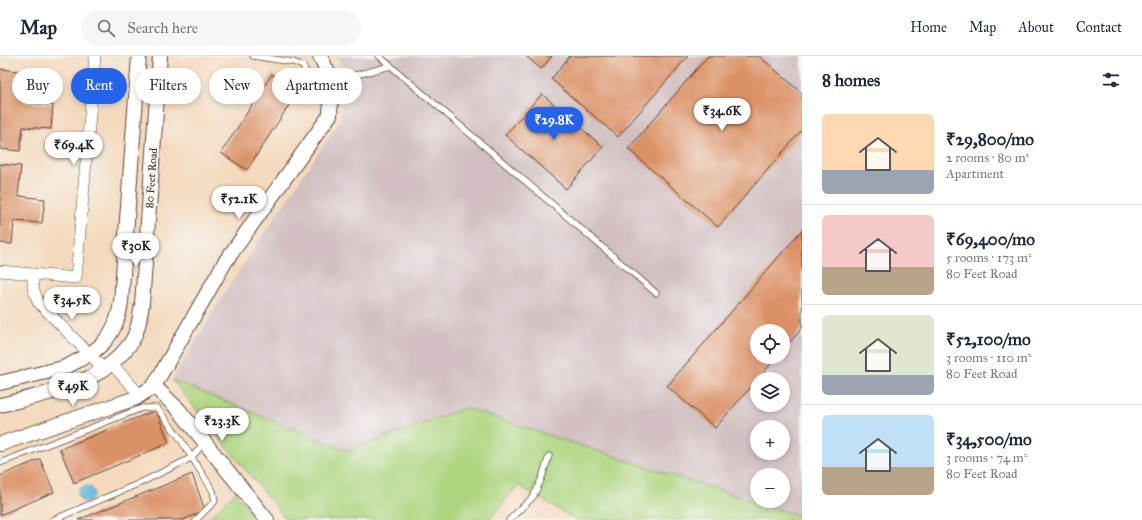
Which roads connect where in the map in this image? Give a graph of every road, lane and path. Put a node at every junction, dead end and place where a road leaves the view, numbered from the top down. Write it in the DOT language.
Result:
graph roads {
  1 [pos="96,56"];
  2 [pos="139,56"];
  3 [pos="160,56"];
  4 [pos="252,56"];
  5 [pos="320,56"];
  6 [pos="379,56"];
  7 [pos="390,66"];
  8 [pos="304,68"];
  9 [pos="326,68"];
  10 [pos="362,73"];
  11 [pos="331,104"];
  12 [pos="0,271"];
  13 [pos="33,274"];
  14 [pos="656,293"];
  15 [pos="89,354"];
  16 [pos="107,366"];
  17 [pos="0,383"];
  18 [pos="154,386"];
  19 [pos="140,395"];
  20 [pos="0,405"];
  21 [pos="205,442"];
  22 [pos="0,444"];
  23 [pos="548,456"];
  24 [pos="191,458"];
  25 [pos="0,463"];
  26 [pos="53,520"];
  27 [pos="196,520"];
  28 [pos="267,520"];
  29 [pos="509,520"];
  1 -- 13 [label="street"];
  2 -- 15 [label="street, 80 Feet Road"];
  3 -- 16 [label="street, 80 Feet Road"];
  4 -- 8 [label="lane"];
  5 -- 9 [label="street"];
  6 -- 7 [label="lane"];
  7 -- 10 [label="lane"];
  7 -- 14 [label="lane"];
  11 -- 18 [label="street"];
  12 -- 13 [label="street"];
  13 -- 15 [label="street"];
  15 -- 16 [label="street"];
  15 -- 17 [label="street, 80 Feet Road"];
  16 -- 19 [label="street"];
  16 -- 20 [label="street, 80 Feet Road"];
  18 -- 19 [label="street"];
  18 -- 21 [label="street"];
  19 -- 22 [label="street"];
  21 -- 24 [label="lane"];
  21 -- 28 [label="street"];
  23 -- 29 [label="lane"];
  24 -- 25 [label="lane"];
  24 -- 26 [label="lane"];
  24 -- 27 [label="lane"];
}
